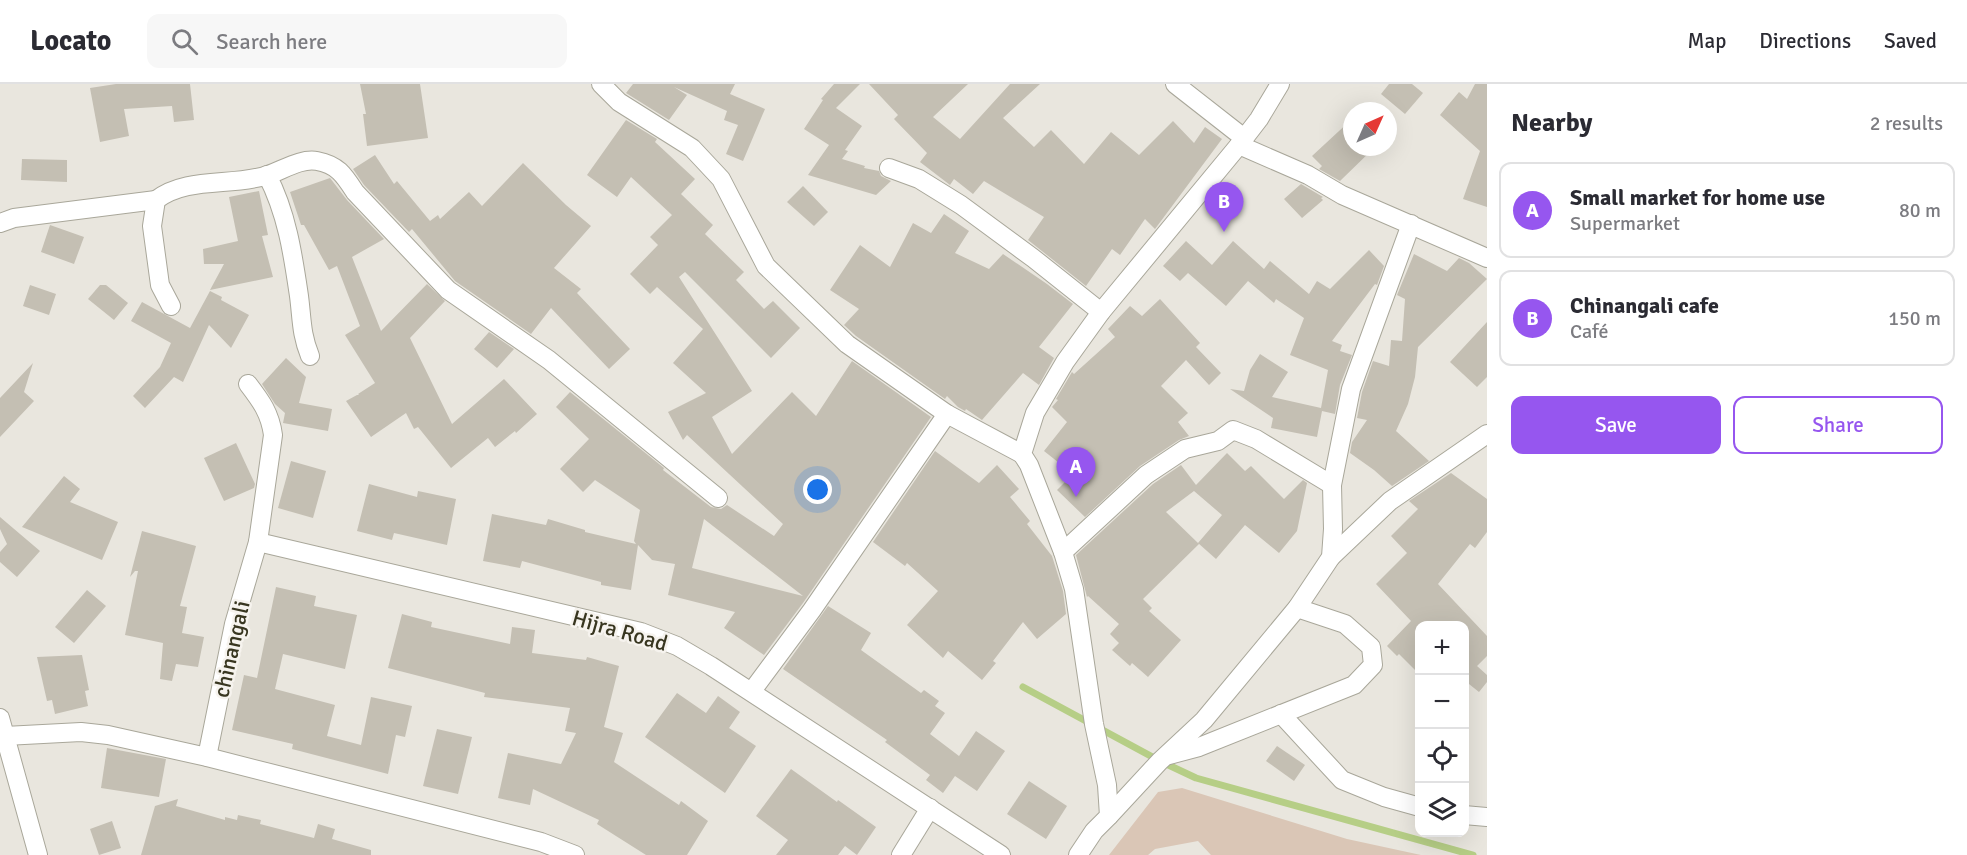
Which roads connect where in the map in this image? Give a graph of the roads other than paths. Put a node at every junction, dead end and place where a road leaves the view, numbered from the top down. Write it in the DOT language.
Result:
graph roads {
  1 [pos="601,84"];
  2 [pos="1175,84"];
  3 [pos="1280,84"];
  4 [pos="1241,142"];
  5 [pos="889,168"];
  6 [pos="267,175"];
  7 [pos="156,200"];
  8 [pos="0,223"];
  9 [pos="1411,224"];
  10 [pos="1487,258"];
  11 [pos="171,306"];
  12 [pos="1101,312"];
  13 [pos="310,356"];
  14 [pos="248,384"];
  15 [pos="947,414"];
  16 [pos="1487,434"];
  17 [pos="1022,454"];
  18 [pos="1332,485"];
  19 [pos="718,498"];
  20 [pos="258,542"];
  21 [pos="1063,552"];
  22 [pos="1331,557"];
  23 [pos="1297,608"];
  24 [pos="752,691"];
  25 [pos="1281,714"];
  26 [pos="0,718"];
  27 [pos="5,736"];
  28 [pos="1166,755"];
  29 [pos="207,757"];
  30 [pos="1415,806"];
  31 [pos="930,808"];
  32 [pos="1109,816"];
  33 [pos="1469,816"];
  34 [pos="1487,818"];
  35 [pos="38,855"];
  36 [pos="575,855"];
  37 [pos="902,855"];
  38 [pos="1000,855"];
  39 [pos="1078,855"];
  1 -- 15 [label="street"];
  2 -- 4 [label="street"];
  3 -- 4 [label="street"];
  4 -- 9 [label="street"];
  4 -- 12 [label="street"];
  5 -- 12 [label="street"];
  6 -- 7 [label="street"];
  6 -- 13 [label="street"];
  6 -- 19 [label="street"];
  7 -- 8 [label="street"];
  7 -- 11 [label="street"];
  9 -- 10 [label="street"];
  9 -- 18 [label="street"];
  12 -- 17 [label="street"];
  14 -- 20 [label="street, chinangali"];
  15 -- 17 [label="street"];
  15 -- 24 [label="street"];
  16 -- 22 [label="street"];
  17 -- 21 [label="street"];
  18 -- 21 [label="street"];
  18 -- 22 [label="street"];
  20 -- 24 [label="street, Hijra Road"];
  20 -- 29 [label="street, chinangali"];
  21 -- 32 [label="street"];
  22 -- 23 [label="street"];
  23 -- 25 [label="street"];
  23 -- 28 [label="street"];
  24 -- 31 [label="street, Hijra Road"];
  25 -- 28 [label="street"];
  25 -- 30 [label="street"];
  26 -- 27 [label="street"];
  27 -- 29 [label="street"];
  27 -- 35 [label="street"];
  28 -- 32 [label="street"];
  29 -- 36 [label="street"];
  31 -- 37 [label="street"];
  31 -- 38 [label="street, Hijra Road"];
  32 -- 39 [label="street"];
  33 -- 34 [label="street"];
}
